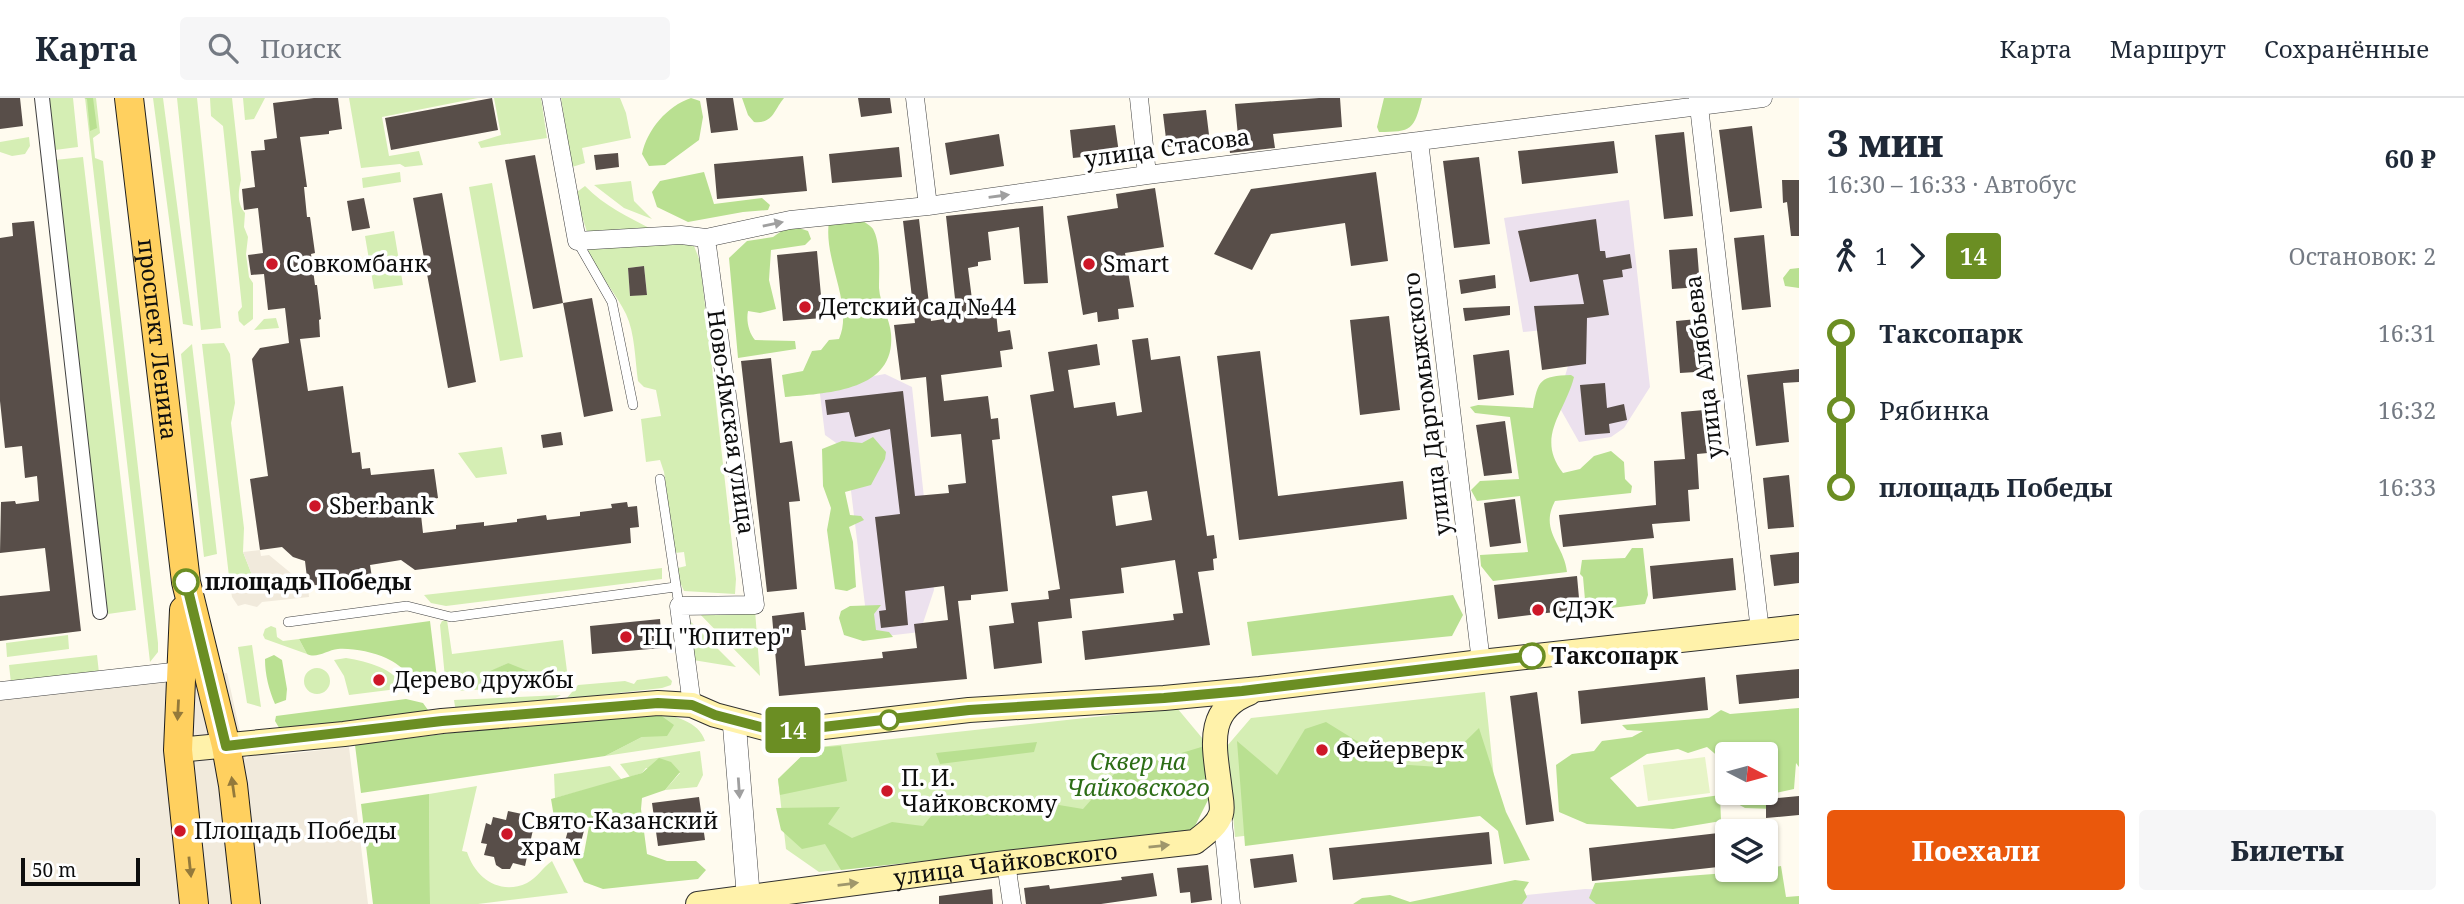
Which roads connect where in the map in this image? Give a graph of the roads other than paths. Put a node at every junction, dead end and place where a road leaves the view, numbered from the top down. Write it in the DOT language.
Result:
graph roads {
  1 [pos="43,98"];
  2 [pos="129,98"];
  3 [pos="551,98"];
  4 [pos="915,98"];
  5 [pos="1139,98"];
  6 [pos="1763,98"];
  7 [pos="1698,102"];
  8 [pos="1419,141"];
  9 [pos="1147,174"];
  10 [pos="928,206"];
  11 [pos="706,239"];
  12 [pos="577,242"];
  13 [pos="633,405"];
  14 [pos="660,479"];
  15 [pos="186,582"];
  16 [pos="675,587"];
  17 [pos="679,606"];
  18 [pos="100,612"];
  19 [pos="288,622"];
  20 [pos="1799,627"];
  21 [pos="1760,631"];
  22 [pos="1481,662"];
  23 [pos="181,671"];
  24 [pos="1260,689"];
  25 [pos="0,691"];
  26 [pos="1164,698"];
  27 [pos="692,705"];
  28 [pos="734,720"];
  29 [pos="1215,734"];
  30 [pos="226,746"];
  31 [pos="178,750"];
  32 [pos="1222,813"];
  33 [pos="1006,863"];
  34 [pos="748,900"];
  35 [pos="194,904"];
  36 [pos="246,904"];
  37 [pos="698,904"];
  38 [pos="1012,904"];
  39 [pos="1231,904"];
  1 -- 18 [label="street"];
  2 -- 15 [label="main road, проспект Ленина"];
  3 -- 12 [label="street"];
  4 -- 10 [label="street"];
  5 -- 9 [label="street"];
  6 -- 7 [label="street, улица Стасова"];
  7 -- 8 [label="street, улица Стасова"];
  7 -- 21 [label="street, улица Алябьева"];
  8 -- 9 [label="street, улица Стасова"];
  8 -- 22 [label="street, улица Даргомыжского"];
  10 -- 9 [label="street, улица Стасова, one-way"];
  11 -- 10 [label="street, улица Стасова, one-way"];
  11 -- 12 [label="street, улица Стасова"];
  11 -- 17 [label="street, Ново-Ямская улица"];
  12 -- 13 [label="lane"];
  14 -- 16 [label="lane"];
  15 -- 23 [label="main road, проспект Ленина"];
  15 -- 30 [label="main road, проспект Ленина"];
  16 -- 17 [label="lane"];
  16 -- 19 [label="lane"];
  17 -- 27 [label="street"];
  20 -- 21 [label="main road"];
  21 -- 22 [label="main road"];
  22 -- 24 [label="main road"];
  23 -- 25 [label="street"];
  23 -- 31 [label="main road, проспект Ленина, one-way"];
  24 -- 26 [label="main road"];
  24 -- 29 [label="main road"];
  26 -- 28 [label="main road"];
  26 -- 29 [label="main road"];
  27 -- 28 [label="main road"];
  27 -- 30 [label="main road"];
  28 -- 34 [label="street, one-way"];
  29 -- 32 [label="main road"];
  30 -- 31 [label="main road"];
  36 -- 30 [label="main road, проспект Ленина, one-way"];
  31 -- 35 [label="main road, проспект Ленина, one-way"];
  33 -- 32 [label="main road, улица Чайковского, one-way"];
  32 -- 39 [label="street"];
  34 -- 33 [label="main road, улица Чайковского, one-way"];
  33 -- 38 [label="street"];
  34 -- 37 [label="main road, улица Чайковского"];
}
